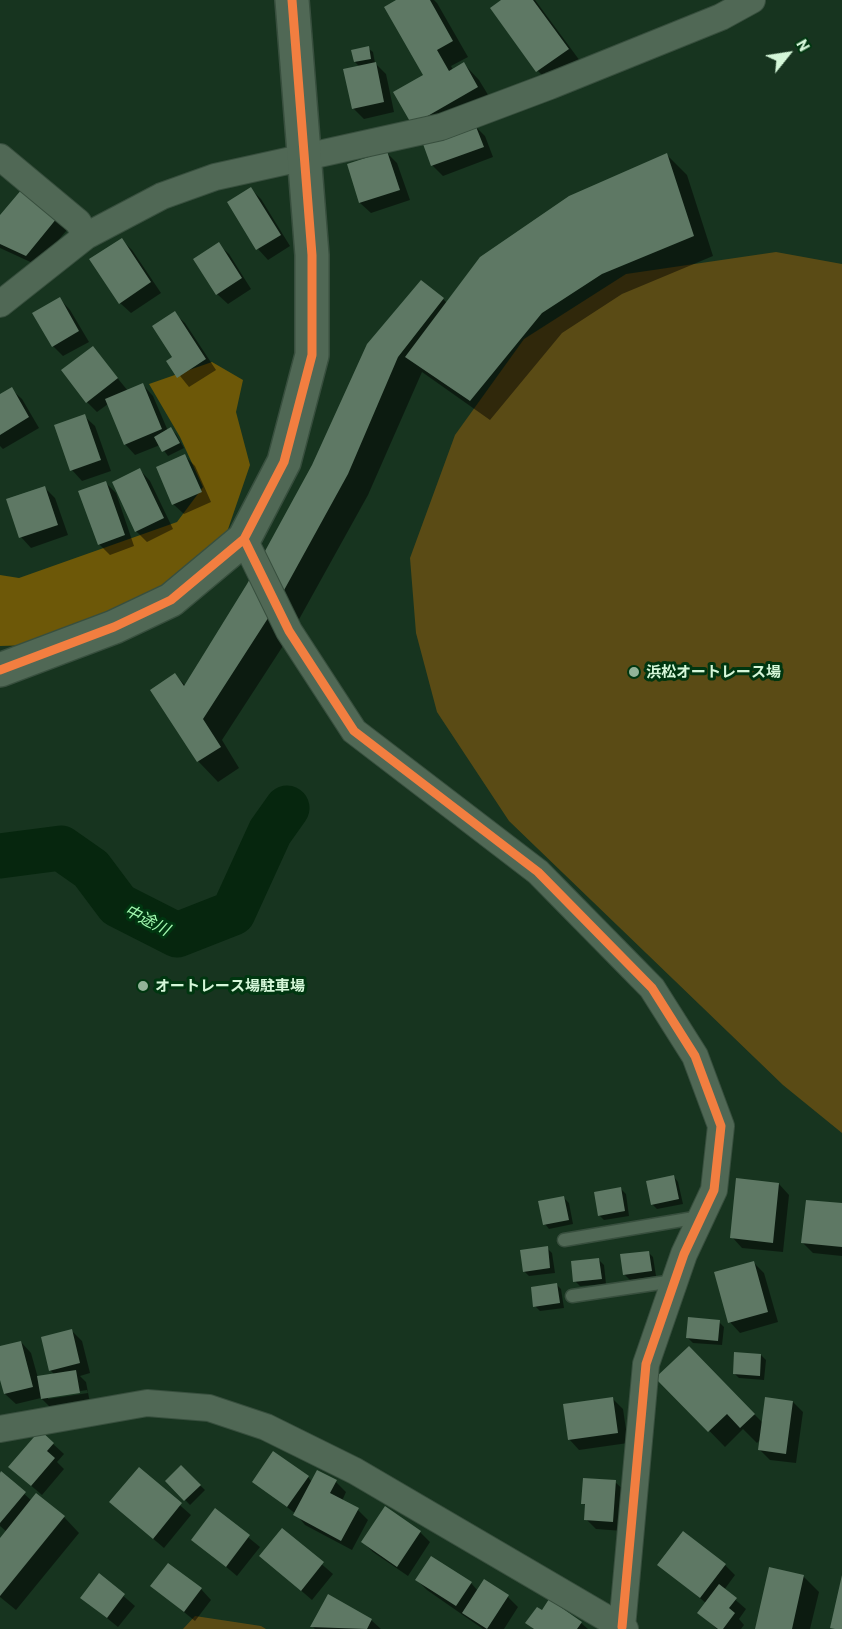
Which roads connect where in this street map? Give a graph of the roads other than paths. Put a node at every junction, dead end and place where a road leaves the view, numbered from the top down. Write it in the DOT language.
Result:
graph roads {
  1 [pos="292,0"];
  2 [pos="752,0"];
  3 [pos="302,156"];
  4 [pos="0,157"];
  5 [pos="86,236"];
  6 [pos="0,304"];
  7 [pos="248,549"];
  8 [pos="0,670"];
  9 [pos="701,1216"];
  10 [pos="564,1240"];
  11 [pos="674,1281"];
  12 [pos="572,1296"];
  13 [pos="0,1429"];
  14 [pos="612,1626"];
  1 -- 3 [label="street"];
  2 -- 3 [label="street"];
  3 -- 5 [label="street"];
  3 -- 7 [label="street"];
  4 -- 5 [label="street"];
  5 -- 6 [label="street"];
  7 -- 8 [label="street"];
  7 -- 9 [label="street"];
  9 -- 10 [label="lane"];
  9 -- 11 [label="street"];
  11 -- 12 [label="lane"];
  11 -- 14 [label="street"];
  13 -- 14 [label="street"];
}
